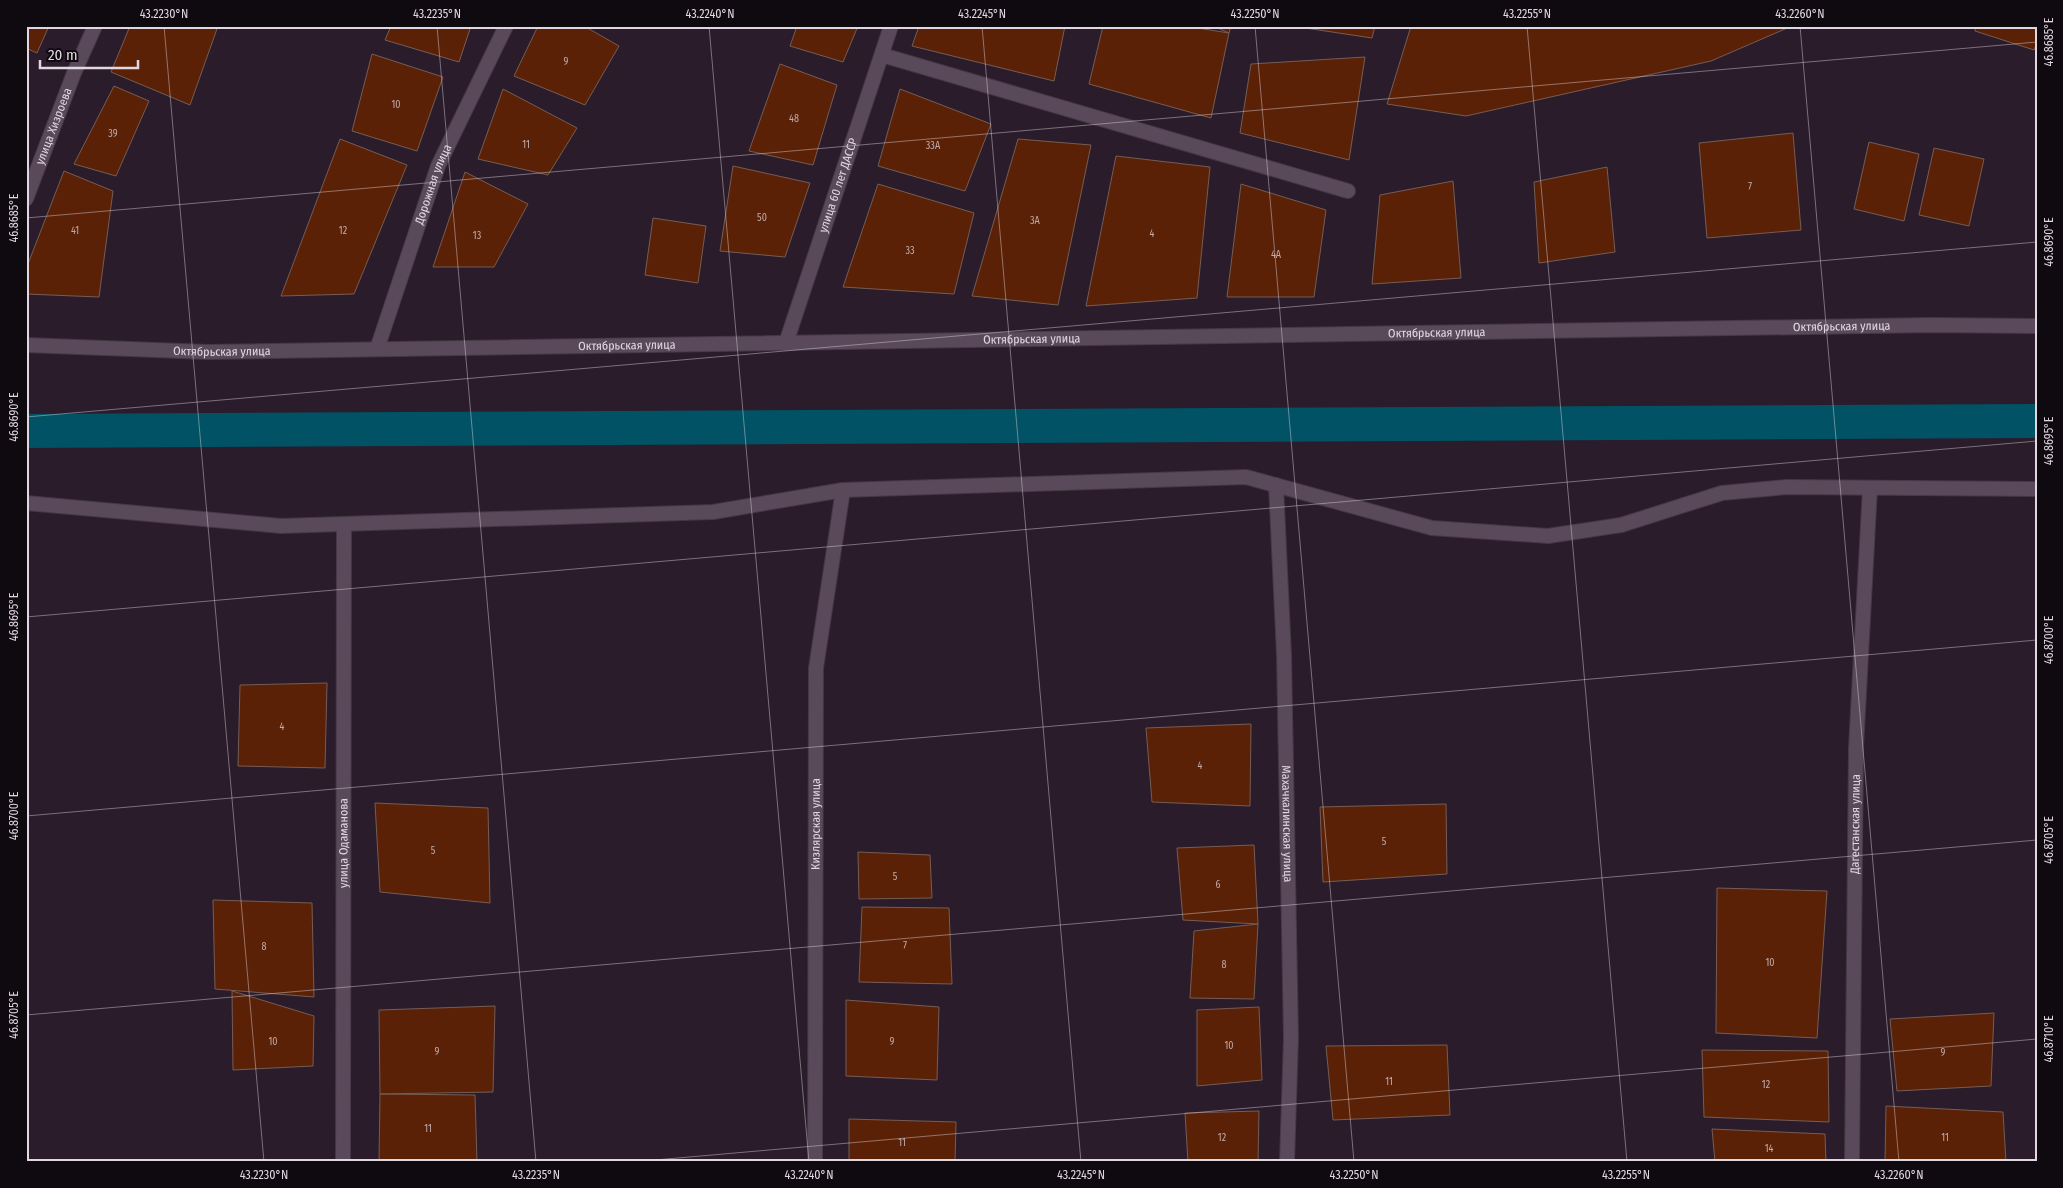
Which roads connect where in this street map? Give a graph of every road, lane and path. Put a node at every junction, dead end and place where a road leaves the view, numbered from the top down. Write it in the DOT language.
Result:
graph roads {
  1 [pos="95,26"];
  2 [pos="506,26"];
  3 [pos="891,26"];
  4 [pos="882,55"];
  5 [pos="1348,191"];
  6 [pos="26,199"];
  7 [pos="2037,326"];
  8 [pos="786,343"];
  9 [pos="26,345"];
  10 [pos="377,349"];
  11 [pos="1276,485"];
  12 [pos="1870,488"];
  13 [pos="843,490"];
  14 [pos="2037,490"];
  15 [pos="26,503"];
  16 [pos="344,524"];
  17 [pos="343,1162"];
  18 [pos="815,1162"];
  19 [pos="1287,1162"];
  20 [pos="1852,1162"];
  1 -- 6 [label="street, улица Хизроева"];
  2 -- 10 [label="street, Дорожная улица"];
  3 -- 4 [label="street, улица 60 лет ДАССР"];
  4 -- 5 [label="street"];
  4 -- 8 [label="street, улица 60 лет ДАССР"];
  7 -- 8 [label="street, Октябрьская улица"];
  8 -- 10 [label="street, Октябрьская улица"];
  9 -- 10 [label="street, Октябрьская улица"];
  11 -- 12 [label="street"];
  11 -- 13 [label="street"];
  11 -- 19 [label="street, Махачкалинская улица"];
  12 -- 14 [label="street"];
  12 -- 20 [label="street, Дагестанская улица"];
  13 -- 16 [label="street"];
  13 -- 18 [label="street, Кизлярская улица"];
  15 -- 16 [label="street"];
  16 -- 17 [label="street, улица Одаманова"];
}
